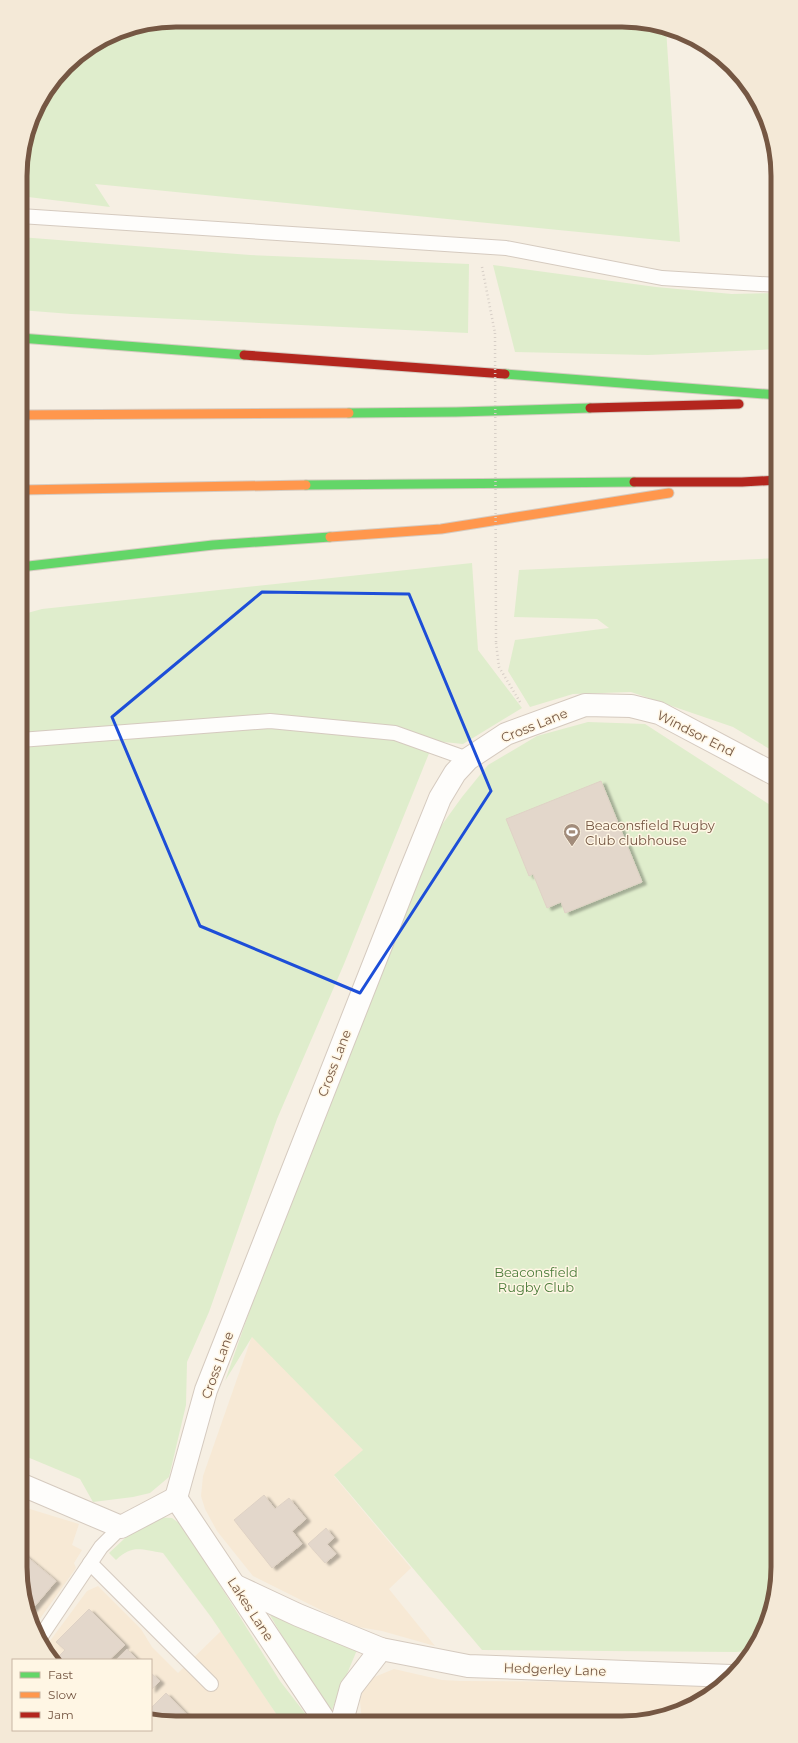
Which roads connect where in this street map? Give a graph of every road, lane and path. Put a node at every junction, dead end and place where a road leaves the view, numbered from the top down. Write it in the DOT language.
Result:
graph roads {
  1 [pos="27,216"];
  2 [pos="771,285"];
  3 [pos="495,333"];
  4 [pos="27,339"];
  5 [pos="771,394"];
  6 [pos="747,404"];
  7 [pos="27,415"];
  8 [pos="771,480"];
  9 [pos="742,482"];
  10 [pos="27,490"];
  11 [pos="27,566"];
  12 [pos="585,705"];
  13 [pos="534,723"];
  14 [pos="27,739"];
  15 [pos="468,759"];
  16 [pos="771,772"];
  17 [pos="27,1487"];
  18 [pos="176,1498"];
  19 [pos="121,1526"];
  20 [pos="90,1563"];
  21 [pos="236,1586"];
  22 [pos="42,1634"];
  23 [pos="381,1649"];
  24 [pos="723,1676"];
  25 [pos="211,1684"];
  26 [pos="322,1716"];
  27 [pos="343,1716"];
  1 -- 2 [label="lane"];
  3 -- 13 [label="path, bridge"];
  4 -- 5 [label="highway"];
  6 -- 7 [label="highway"];
  8 -- 9 [label="highway"];
  9 -- 10 [label="highway"];
  9 -- 11 [label="highway"];
  12 -- 13 [label="street, Cross Lane"];
  12 -- 16 [label="street, Windsor End"];
  13 -- 15 [label="street, Cross Lane"];
  14 -- 15 [label="lane"];
  15 -- 18 [label="street, Cross Lane"];
  17 -- 19 [label="street"];
  18 -- 19 [label="street"];
  18 -- 21 [label="street, Lakes Lane"];
  19 -- 20 [label="lane"];
  20 -- 22 [label="lane"];
  20 -- 25 [label="lane"];
  21 -- 23 [label="street, Hedgerley Lane"];
  21 -- 26 [label="street, Lakes Lane"];
  23 -- 24 [label="street, Hedgerley Lane"];
  23 -- 27 [label="street"];
}
